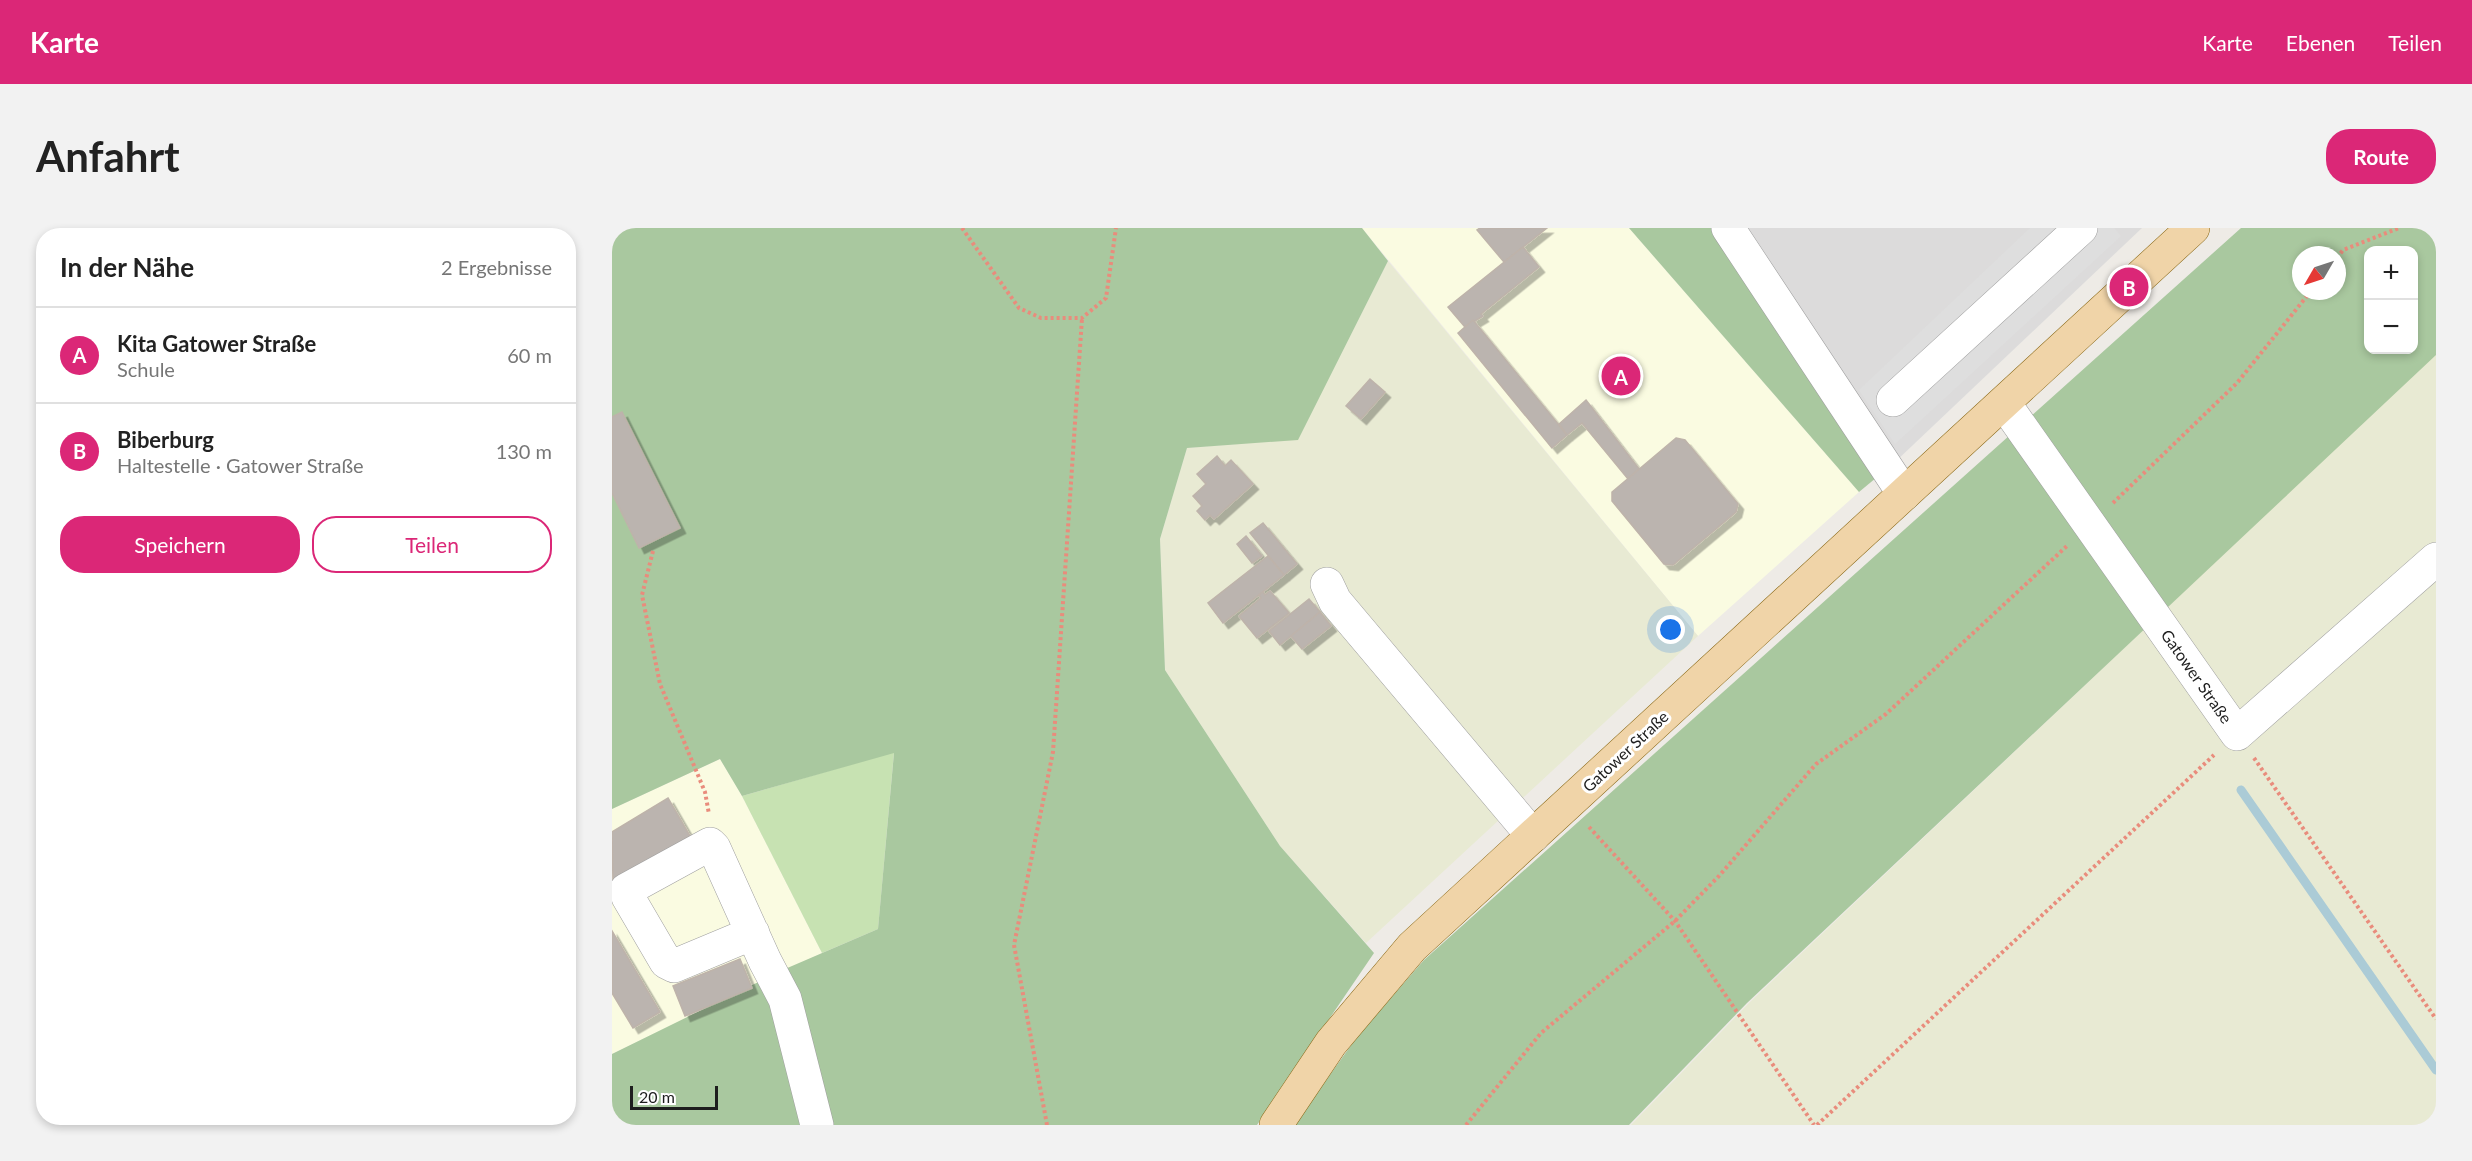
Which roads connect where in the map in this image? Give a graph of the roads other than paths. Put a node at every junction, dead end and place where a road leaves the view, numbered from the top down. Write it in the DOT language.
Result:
graph roads {
  1 [pos="1728,228"];
  2 [pos="2080,228"];
  3 [pos="2186,230"];
  4 [pos="1893,400"];
  5 [pos="2004,403"];
  6 [pos="1904,495"];
  7 [pos="2436,559"];
  8 [pos="1327,584"];
  9 [pos="1533,836"];
  10 [pos="753,933"];
  11 [pos="817,1125"];
  12 [pos="1276,1125"];
  1 -- 6 [label="lane"];
  2 -- 4 [label="lane"];
  3 -- 5 [label="main road, Gatower Straße"];
  5 -- 6 [label="main road, Gatower Straße"];
  5 -- 7 [label="lane, Gatower Straße"];
  6 -- 9 [label="main road, Gatower Straße"];
  8 -- 9 [label="lane"];
  9 -- 12 [label="main road, Gatower Straße"];
  10 -- 10 [label="lane"];
  10 -- 11 [label="lane"];
}
